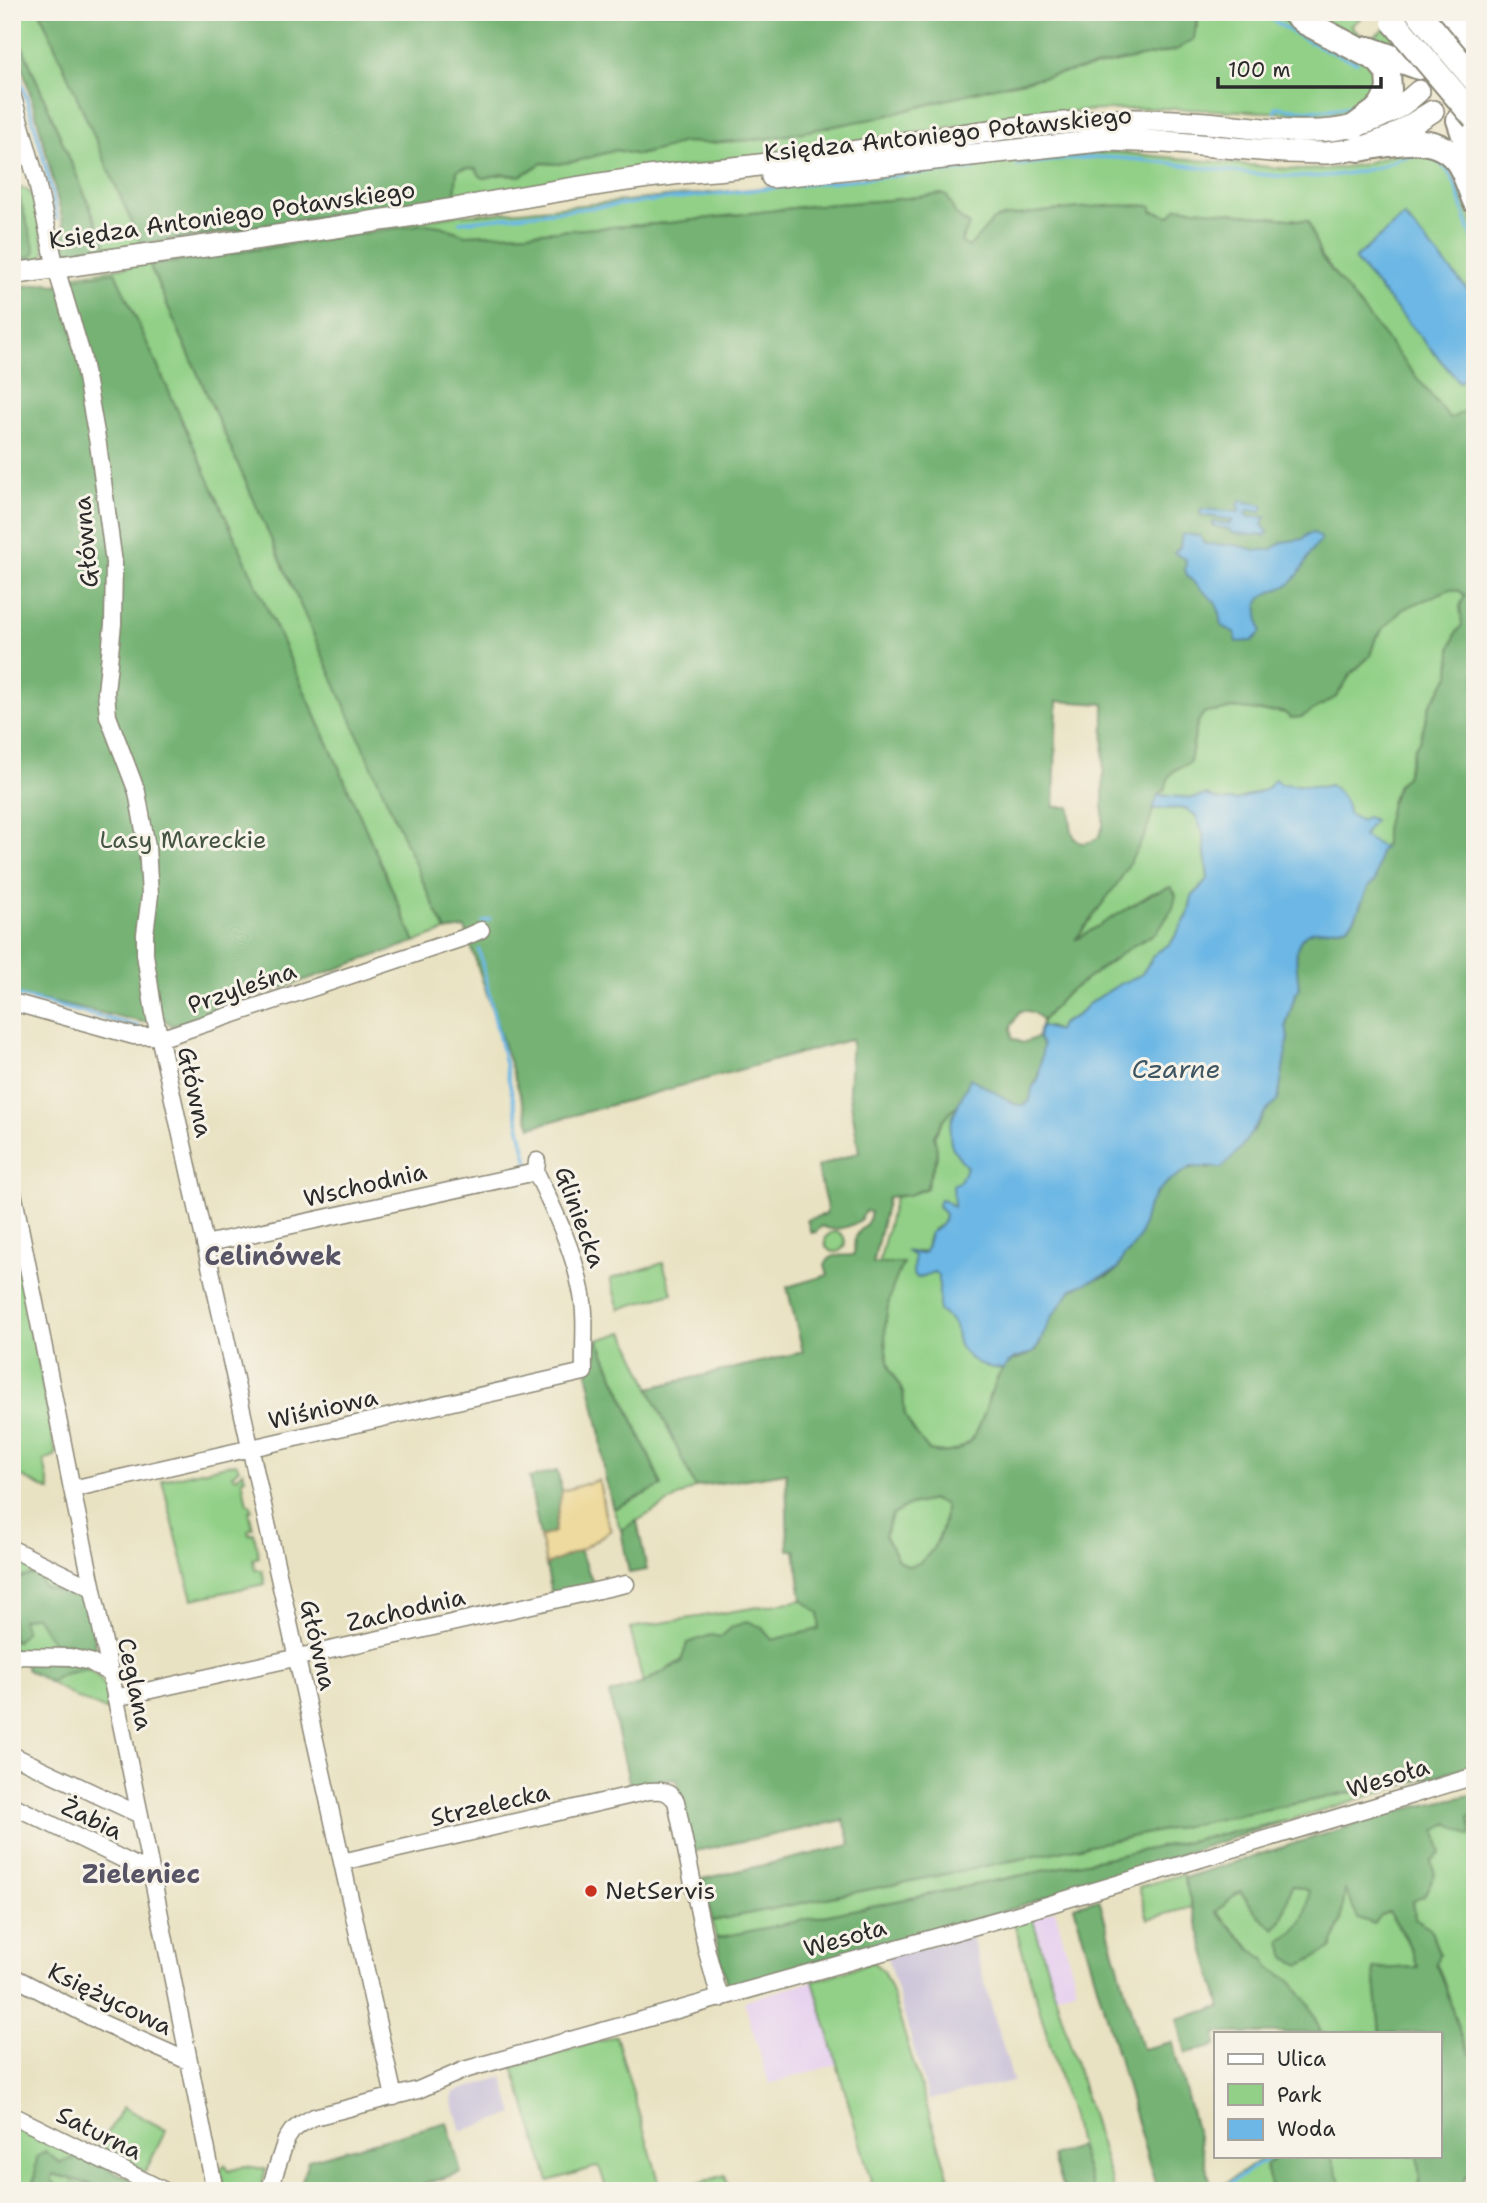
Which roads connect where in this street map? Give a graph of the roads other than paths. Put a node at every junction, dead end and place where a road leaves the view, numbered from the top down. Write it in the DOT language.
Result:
graph roads {
  1 [pos="1293,12"];
  2 [pos="1418,12"];
  3 [pos="1449,12"];
  4 [pos="1390,17"];
  5 [pos="1342,40"];
  6 [pos="1469,40"];
  7 [pos="1419,79"];
  8 [pos="1475,80"];
  9 [pos="12,94"];
  10 [pos="1433,111"];
  11 [pos="1469,118"];
  12 [pos="1356,138"];
  13 [pos="1475,200"];
  14 [pos="56,268"];
  15 [pos="12,274"];
  16 [pos="481,930"];
  17 [pos="12,1002"];
  18 [pos="160,1036"];
  19 [pos="536,1166"];
  20 [pos="12,1187"];
  21 [pos="205,1244"];
  22 [pos="584,1372"];
  23 [pos="251,1449"];
  24 [pos="72,1489"];
  25 [pos="12,1549"];
  26 [pos="626,1584"];
  27 [pos="92,1588"];
  28 [pos="12,1656"];
  29 [pos="298,1658"];
  30 [pos="109,1673"];
  31 [pos="115,1698"];
  32 [pos="12,1755"];
  33 [pos="1475,1776"];
  34 [pos="12,1805"];
  35 [pos="140,1815"];
  36 [pos="342,1862"];
  37 [pos="151,1873"];
  38 [pos="12,1976"];
  39 [pos="720,1998"];
  40 [pos="188,2062"];
  41 [pos="394,2097"];
  42 [pos="12,2115"];
  43 [pos="165,2191"];
  44 [pos="215,2191"];
  45 [pos="269,2191"];
  1 -- 5 [label="highway"];
  2 -- 8 [label="highway, bridge"];
  3 -- 6 [label="highway"];
  4 -- 11 [label="highway, bridge"];
  5 -- 7 [label="highway"];
  5 -- 12 [label="highway"];
  6 -- 7 [label="main road, Księdza Antoniego Poławskiego"];
  7 -- 10 [label="main road"];
  7 -- 12 [label="main road, Księdza Antoniego Poławskiego"];
  9 -- 14 [label="street, Główna"];
  10 -- 11 [label="main road"];
  10 -- 12 [label="main road, Księdza Antoniego Poławskiego"];
  11 -- 13 [label="highway"];
  12 -- 13 [label="highway"];
  12 -- 14 [label="main road, Księdza Antoniego Poławskiego"];
  14 -- 15 [label="main road, Księdza Antoniego Poławskiego"];
  14 -- 18 [label="street, Główna"];
  16 -- 18 [label="street, Przyleśna"];
  17 -- 18 [label="street, Przyleśna"];
  18 -- 21 [label="street, Główna"];
  19 -- 21 [label="street, Wschodnia"];
  19 -- 22 [label="street, Gliniecka"];
  20 -- 24 [label="street, Ceglana"];
  21 -- 23 [label="street, Główna"];
  22 -- 23 [label="street, Wiśniowa"];
  23 -- 24 [label="street, Wiśniowa"];
  23 -- 29 [label="street, Główna"];
  24 -- 27 [label="street, Ceglana"];
  25 -- 27 [label="street"];
  26 -- 29 [label="street, Zachodnia"];
  27 -- 30 [label="street, Ceglana"];
  28 -- 30 [label="street"];
  29 -- 31 [label="street, Zachodnia"];
  29 -- 36 [label="street, Główna"];
  30 -- 31 [label="street, Ceglana"];
  31 -- 35 [label="street, Ceglana"];
  32 -- 35 [label="street"];
  33 -- 39 [label="street, Wesoła"];
  34 -- 37 [label="street, Żabia"];
  35 -- 37 [label="street, Ceglana"];
  36 -- 39 [label="street, Strzelecka"];
  36 -- 41 [label="street, Główna"];
  37 -- 40 [label="street, Ceglana"];
  38 -- 40 [label="street, Księżycowa"];
  39 -- 41 [label="street, Wesoła"];
  40 -- 44 [label="street, Ceglana"];
  41 -- 45 [label="street, Wesoła"];
  42 -- 43 [label="street, Saturna"];
}
